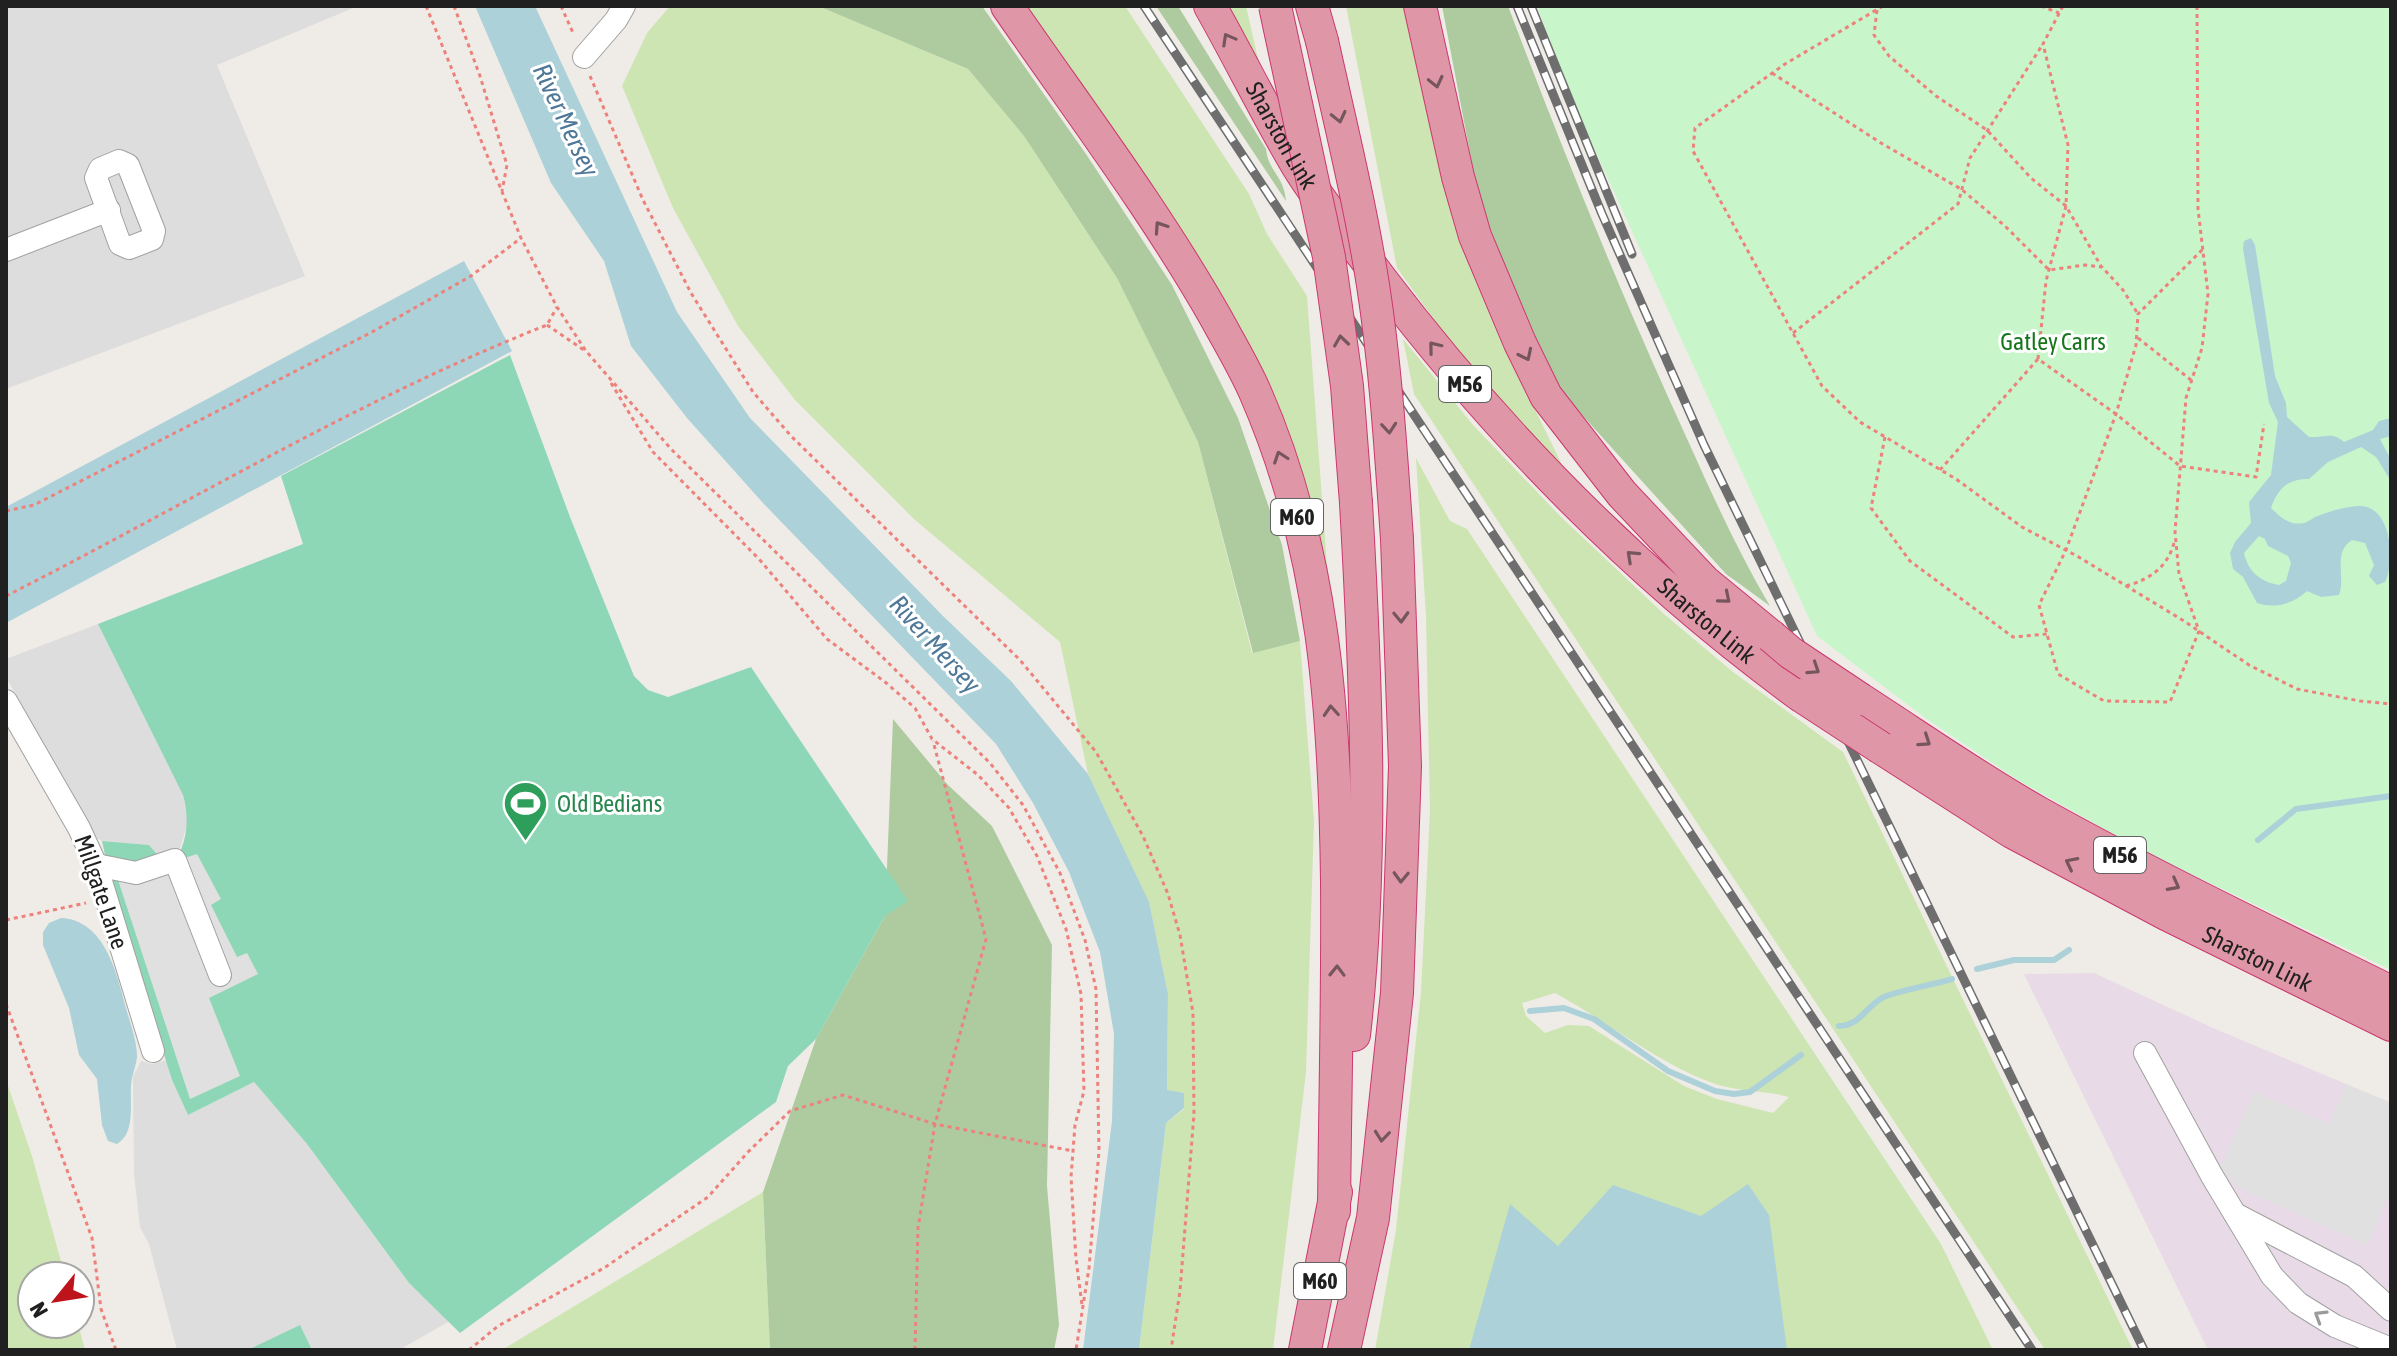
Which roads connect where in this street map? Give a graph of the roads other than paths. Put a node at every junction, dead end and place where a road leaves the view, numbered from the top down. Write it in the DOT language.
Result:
graph roads {
  1 [pos="624,6"];
  2 [pos="1007,6"];
  3 [pos="1210,6"];
  4 [pos="1275,6"];
  5 [pos="1315,6"];
  6 [pos="1420,6"];
  7 [pos="584,57"];
  8 [pos="109,210"];
  9 [pos="6,250"];
  10 [pos="6,701"];
  11 [pos="96,865"];
  12 [pos="220,975"];
  13 [pos="2391,992"];
  14 [pos="2391,1025"];
  15 [pos="153,1051"];
  16 [pos="2145,1053"];
  17 [pos="1334,1211"];
  18 [pos="2234,1214"];
  19 [pos="2391,1310"];
  20 [pos="2391,1349"];
  21 [pos="1305,1350"];
  22 [pos="1344,1350"];
  1 -- 7 [label="street"];
  17 -- 2 [label="highway, M60, one-way"];
  14 -- 3 [label="highway, Sharston Link / M56, one-way, bridge"];
  17 -- 4 [label="highway, M60, one-way, bridge"];
  5 -- 22 [label="highway, M60, one-way, bridge"];
  6 -- 13 [label="highway, Sharston Link / M56, one-way, bridge"];
  8 -- 9 [label="street"];
  10 -- 11 [label="street, Millgate Lane"];
  11 -- 12 [label="street"];
  11 -- 15 [label="street, Millgate Lane"];
  16 -- 18 [label="street"];
  17 -- 21 [label="highway, M60"];
  18 -- 19 [label="street"];
  20 -- 18 [label="street, one-way"];
}
